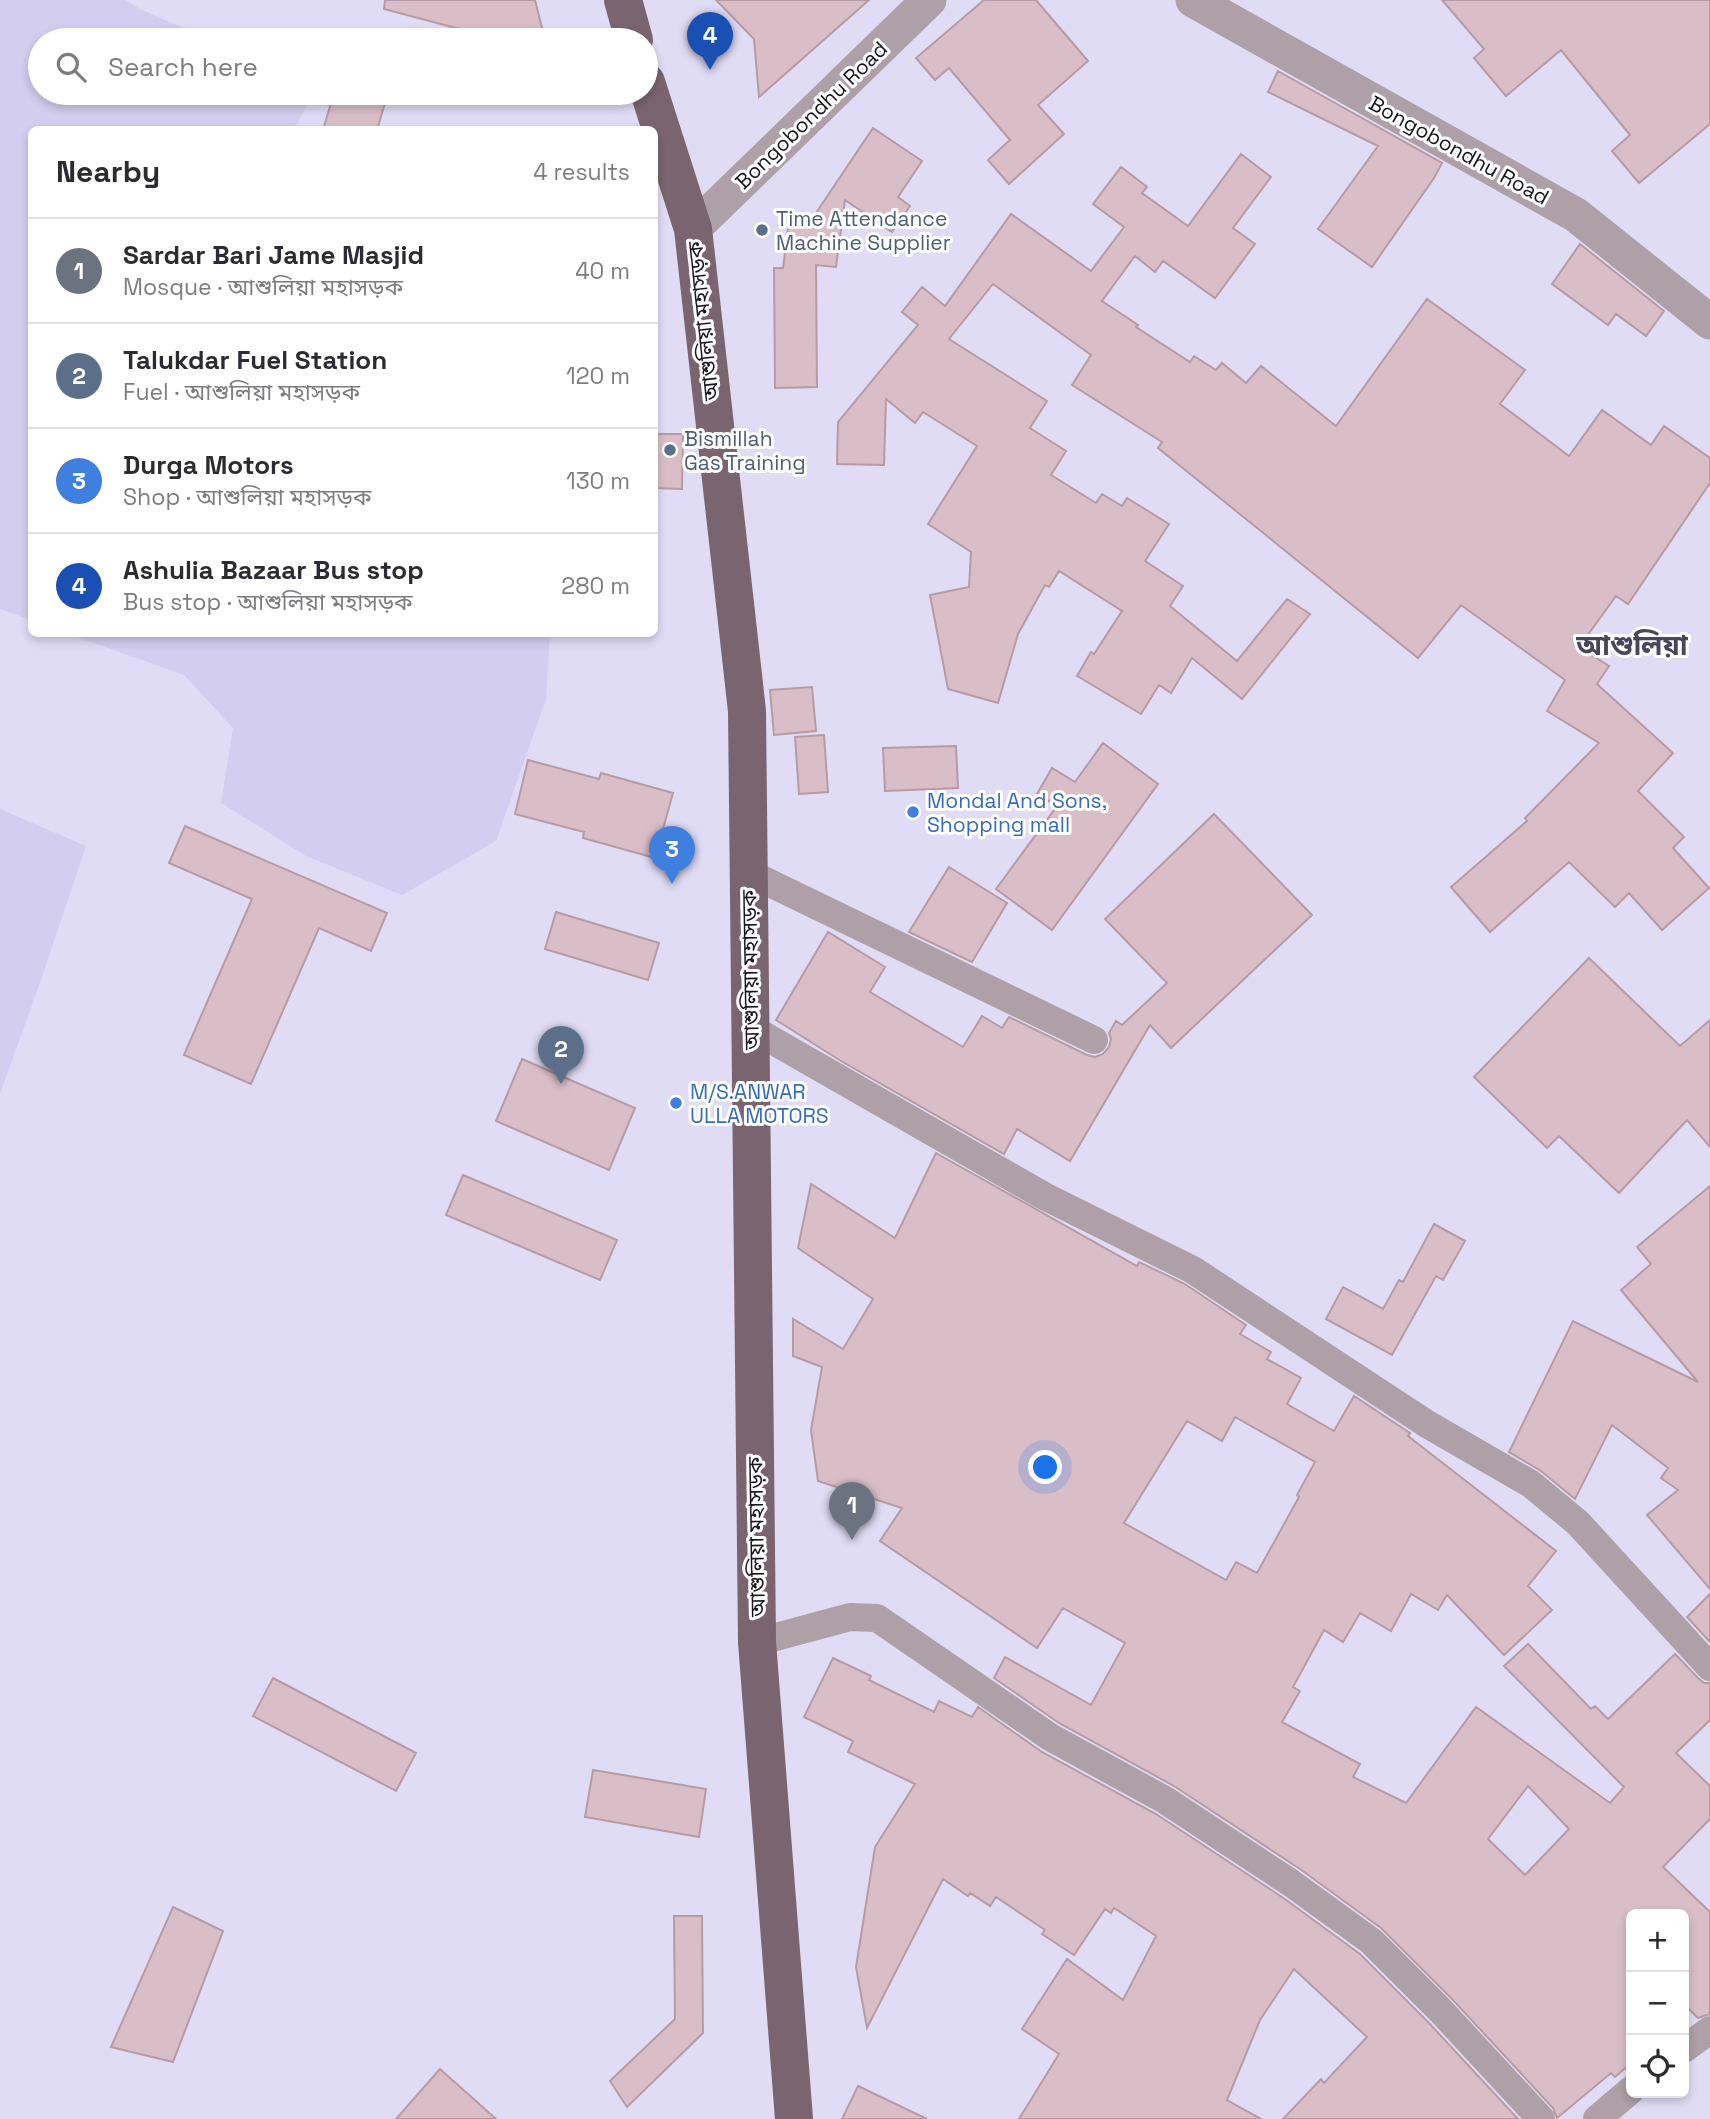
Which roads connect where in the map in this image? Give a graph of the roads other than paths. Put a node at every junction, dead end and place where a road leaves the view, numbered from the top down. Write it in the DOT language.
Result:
graph roads {
  1 [pos="623,0"];
  2 [pos="929,0"];
  3 [pos="1193,0"];
  4 [pos="631,28"];
  5 [pos="653,105"];
  6 [pos="693,229"];
  7 [pos="1710,322"];
  8 [pos="749,873"];
  9 [pos="751,1028"];
  10 [pos="1094,1040"];
  11 [pos="757,1642"];
  12 [pos="1710,1667"];
  13 [pos="1710,2030"];
  14 [pos="1689,2045"];
  15 [pos="1626,2094"];
  16 [pos="793,2119"];
  17 [pos="1541,2119"];
  18 [pos="1597,2119"];
  1 -- 4 [label="highway"];
  2 -- 6 [label="street, Bongobondhu Road"];
  3 -- 7 [label="street, Bongobondhu Road"];
  5 -- 6 [label="highway, আশুলিয়া মহাসড়ক"];
  6 -- 8 [label="highway, আশুলিয়া মহাসড়ক"];
  8 -- 9 [label="highway, আশুলিয়া মহাসড়ক"];
  8 -- 10 [label="street"];
  9 -- 11 [label="highway, আশুলিয়া মহাসড়ক"];
  9 -- 12 [label="street"];
  11 -- 16 [label="highway, আশুলিয়া মহাসড়ক"];
  11 -- 17 [label="street"];
  13 -- 14 [label="street"];
  15 -- 18 [label="street"];
}
